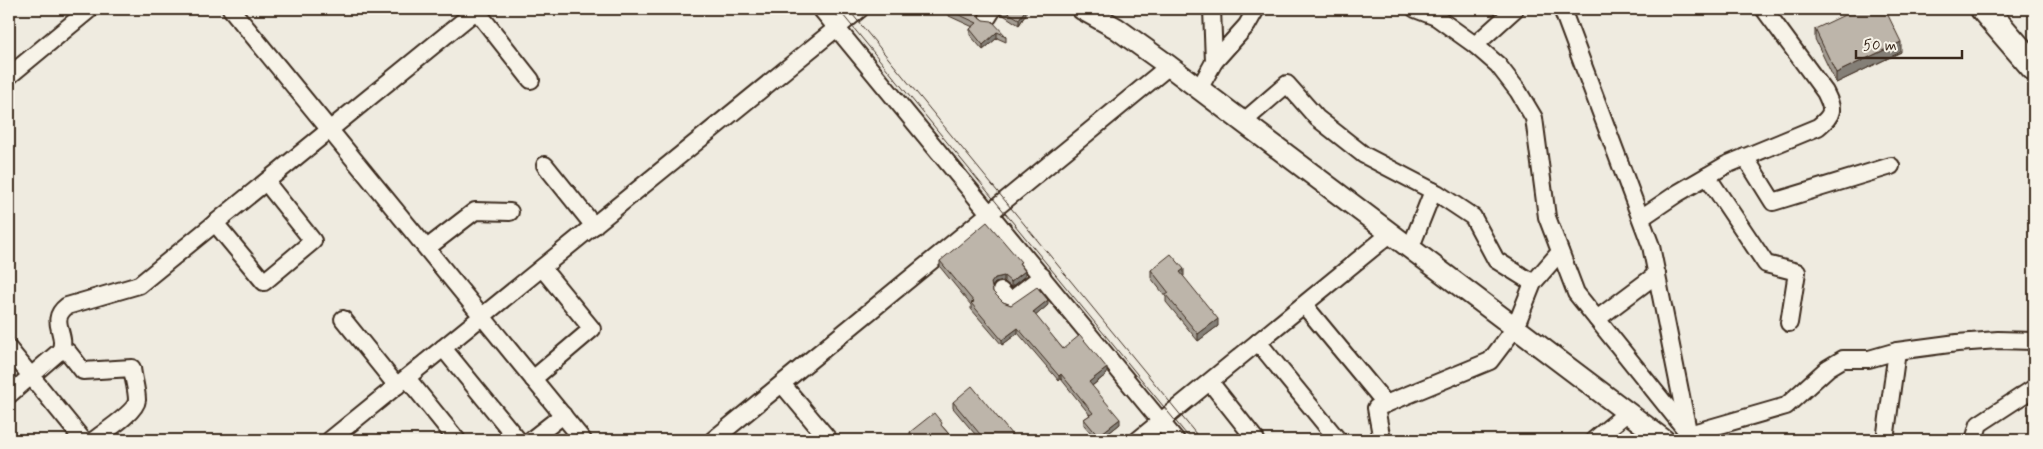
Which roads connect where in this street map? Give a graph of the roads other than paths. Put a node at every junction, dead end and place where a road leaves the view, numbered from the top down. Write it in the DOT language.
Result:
graph roads {
  1 [pos="90,9"];
  2 [pos="230,9"];
  3 [pos="821,9"];
  4 [pos="860,9"];
  5 [pos="1082,9"];
  6 [pos="1212,9"];
  7 [pos="1256,9"];
  8 [pos="1415,9"];
  9 [pos="1515,9"];
  10 [pos="1562,9"];
  11 [pos="1764,9"];
  12 [pos="1984,9"];
  13 [pos="472,11"];
  14 [pos="837,28"];
  15 [pos="1475,45"];
  16 [pos="1214,62"];
  17 [pos="1170,66"];
  18 [pos="2034,67"];
  19 [pos="9,76"];
  20 [pos="531,80"];
  21 [pos="1199,89"];
  22 [pos="1244,122"];
  23 [pos="329,130"];
  24 [pos="1745,157"];
  25 [pos="545,165"];
  26 [pos="1891,166"];
  27 [pos="1707,176"];
  28 [pos="266,182"];
  29 [pos="1433,191"];
  30 [pos="510,212"];
  31 [pos="990,213"];
  32 [pos="1641,218"];
  33 [pos="215,223"];
  34 [pos="594,226"];
  35 [pos="1390,234"];
  36 [pos="427,248"];
  37 [pos="1410,249"];
  38 [pos="1560,252"];
  39 [pos="542,268"];
  40 [pos="1657,274"];
  41 [pos="1042,276"];
  42 [pos="1533,283"];
  43 [pos="1000,291"];
  44 [pos="1304,305"];
  45 [pos="483,317"];
  46 [pos="343,319"];
  47 [pos="1597,319"];
  48 [pos="1789,323"];
  49 [pos="1515,328"];
  50 [pos="1258,342"];
  51 [pos="2034,342"];
  52 [pos="443,348"];
  53 [pos="9,349"];
  54 [pos="60,351"];
  55 [pos="1897,351"];
  56 [pos="29,379"];
  57 [pos="533,379"];
  58 [pos="402,382"];
  59 [pos="1210,382"];
  60 [pos="782,384"];
  61 [pos="2034,388"];
  62 [pos="9,395"];
  63 [pos="1386,404"];
  64 [pos="1628,412"];
  65 [pos="563,415"];
  66 [pos="1161,422"];
  67 [pos="1690,437"];
  68 [pos="83,440"];
  69 [pos="94,440"];
  70 [pos="330,440"];
  71 [pos="457,440"];
  72 [pos="518,440"];
  73 [pos="531,440"];
  74 [pos="583,440"];
  75 [pos="713,440"];
  76 [pos="829,440"];
  77 [pos="1138,440"];
  78 [pos="1176,440"];
  79 [pos="1256,440"];
  80 [pos="1338,440"];
  81 [pos="1382,440"];
  82 [pos="1594,440"];
  83 [pos="1664,440"];
  84 [pos="1884,440"];
  85 [pos="1974,440"];
  1 -- 19 [label="street"];
  2 -- 23 [label="street"];
  3 -- 14 [label="street"];
  4 -- 14 [label="street"];
  5 -- 17 [label="street"];
  6 -- 16 [label="street"];
  7 -- 16 [label="street"];
  8 -- 15 [label="street"];
  9 -- 15 [label="street"];
  10 -- 32 [label="street"];
  11 -- 24 [label="street"];
  12 -- 18 [label="highway"];
  13 -- 20 [label="street"];
  13 -- 23 [label="street"];
  14 -- 31 [label="street"];
  14 -- 34 [label="street"];
  15 -- 38 [label="street"];
  16 -- 21 [label="street"];
  17 -- 21 [label="street"];
  17 -- 31 [label="street"];
  21 -- 22 [label="street"];
  22 -- 29 [label="street"];
  22 -- 35 [label="street"];
  23 -- 28 [label="street"];
  23 -- 36 [label="street"];
  24 -- 26 [label="street"];
  24 -- 27 [label="street"];
  25 -- 34 [label="street"];
  27 -- 32 [label="street"];
  27 -- 48 [label="street"];
  28 -- 33 [label="street"];
  28 -- 33 [label="street"];
  29 -- 37 [label="street"];
  29 -- 42 [label="street"];
  30 -- 36 [label="street"];
  31 -- 41 [label="street"];
  31 -- 60 [label="street"];
  32 -- 40 [label="street"];
  33 -- 54 [label="street"];
  34 -- 39 [label="street"];
  35 -- 37 [label="street"];
  35 -- 44 [label="street"];
  36 -- 45 [label="street"];
  37 -- 49 [label="street"];
  38 -- 42 [label="street"];
  38 -- 47 [label="street"];
  39 -- 45 [label="street"];
  39 -- 57 [label="street"];
  40 -- 47 [label="street"];
  40 -- 67 [label="street"];
  41 -- 43 [label="street"];
  41 -- 66 [label="street"];
  42 -- 49 [label="street"];
  44 -- 50 [label="street"];
  44 -- 63 [label="street"];
  45 -- 52 [label="street"];
  45 -- 57 [label="street"];
  46 -- 58 [label="street"];
  47 -- 67 [label="street"];
  49 -- 63 [label="street"];
  49 -- 64 [label="street"];
  50 -- 59 [label="street"];
  50 -- 80 [label="street"];
  51 -- 55 [label="street"];
  52 -- 58 [label="street"];
  52 -- 72 [label="street"];
  53 -- 56 [label="street"];
  54 -- 56 [label="street"];
  54 -- 69 [label="street"];
  55 -- 67 [label="street"];
  55 -- 84 [label="street"];
  56 -- 62 [label="street"];
  56 -- 68 [label="street"];
  57 -- 65 [label="street"];
  58 -- 70 [label="street"];
  58 -- 71 [label="street"];
  59 -- 66 [label="street"];
  59 -- 79 [label="street"];
  60 -- 75 [label="street"];
  60 -- 76 [label="street"];
  61 -- 85 [label="street"];
  63 -- 81 [label="street"];
  64 -- 82 [label="street"];
  64 -- 83 [label="street"];
  65 -- 73 [label="street"];
  65 -- 74 [label="street"];
  66 -- 77 [label="street"];
  66 -- 78 [label="street"];
}
